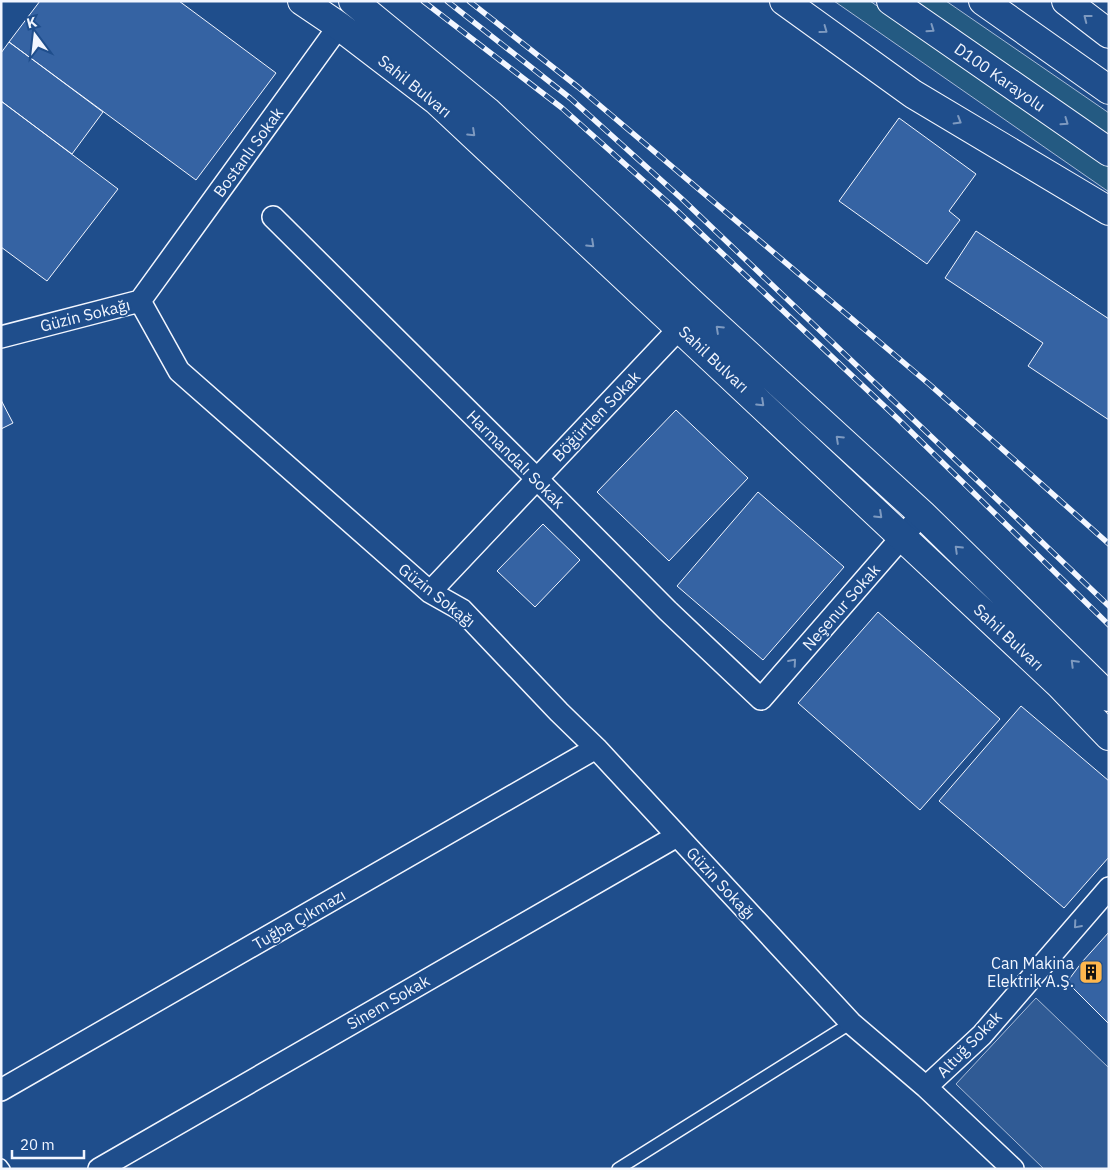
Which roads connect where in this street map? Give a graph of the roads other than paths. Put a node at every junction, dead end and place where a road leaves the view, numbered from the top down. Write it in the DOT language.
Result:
graph roads {
  1 [pos="302,1"];
  2 [pos="784,1"];
  3 [pos="891,1"];
  4 [pos="983,1"];
  5 [pos="1010,1"];
  6 [pos="1066,1"];
  7 [pos="355,3"];
  8 [pos="339,26"];
  9 [pos="1109,34"];
  10 [pos="1109,83"];
  11 [pos="1109,90"];
  12 [pos="1109,152"];
  13 [pos="1109,211"];
  14 [pos="273,217"];
  15 [pos="140,301"];
  16 [pos="689,318"];
  17 [pos="1,337"];
  18 [pos="536,478"];
  19 [pos="922,514"];
  20 [pos="902,537"];
  21 [pos="430,592"];
  22 [pos="1109,697"];
  23 [pos="761,699"];
  24 [pos="1109,736"];
  25 [pos="596,748"];
  26 [pos="677,836"];
  27 [pos="1109,888"];
  28 [pos="851,1023"];
  29 [pos="926,1087"];
  30 [pos="1,1090"];
  31 [pos="1,1165"];
  32 [pos="4,1169"];
  33 [pos="99,1169"];
  34 [pos="618,1169"];
  35 [pos="1013,1169"];
  1 -- 8 [label="main road, Sahil Bulvarı"];
  2 -- 13 [label="main road, one-way"];
  3 -- 12 [label="main road, D100 Karayolu, one-way"];
  4 -- 11 [label="main road"];
  5 -- 10 [label="main road"];
  9 -- 6 [label="main road, one-way"];
  7 -- 8 [label="main road, Bostanlı Sokak"];
  7 -- 16 [label="main road, Sahil Bulvarı"];
  8 -- 15 [label="street, Bostanlı Sokak"];
  8 -- 16 [label="main road, Sahil Bulvarı, one-way"];
  14 -- 18 [label="street, Harmandalı Sokak"];
  15 -- 17 [label="street, Güzin Sokağı"];
  15 -- 21 [label="street, Güzin Sokağı"];
  16 -- 18 [label="street, Böğürtlen Sokak"];
  19 -- 16 [label="main road, Sahil Bulvarı, one-way"];
  16 -- 20 [label="main road, Sahil Bulvarı, one-way"];
  18 -- 21 [label="street, Böğürtlen Sokak"];
  18 -- 23 [label="street, Harmandalı Sokak"];
  19 -- 20 [label="street, Neşenur Sokak"];
  22 -- 19 [label="main road, Sahil Bulvarı, one-way"];
  23 -- 20 [label="street, Neşenur Sokak, one-way"];
  20 -- 24 [label="main road, Sahil Bulvarı"];
  21 -- 25 [label="street, Güzin Sokağı"];
  25 -- 26 [label="street, Güzin Sokağı"];
  25 -- 30 [label="street, Tuğba Çıkmazı"];
  26 -- 28 [label="street, Güzin Sokağı"];
  26 -- 33 [label="street, Sinem Sokak"];
  27 -- 29 [label="street, Altuğ Sokak, one-way"];
  28 -- 29 [label="street, Güzin Sokağı"];
  28 -- 34 [label="lane"];
  29 -- 35 [label="street, Güzin Sokağı"];
  31 -- 32 [label="lane"];
}
